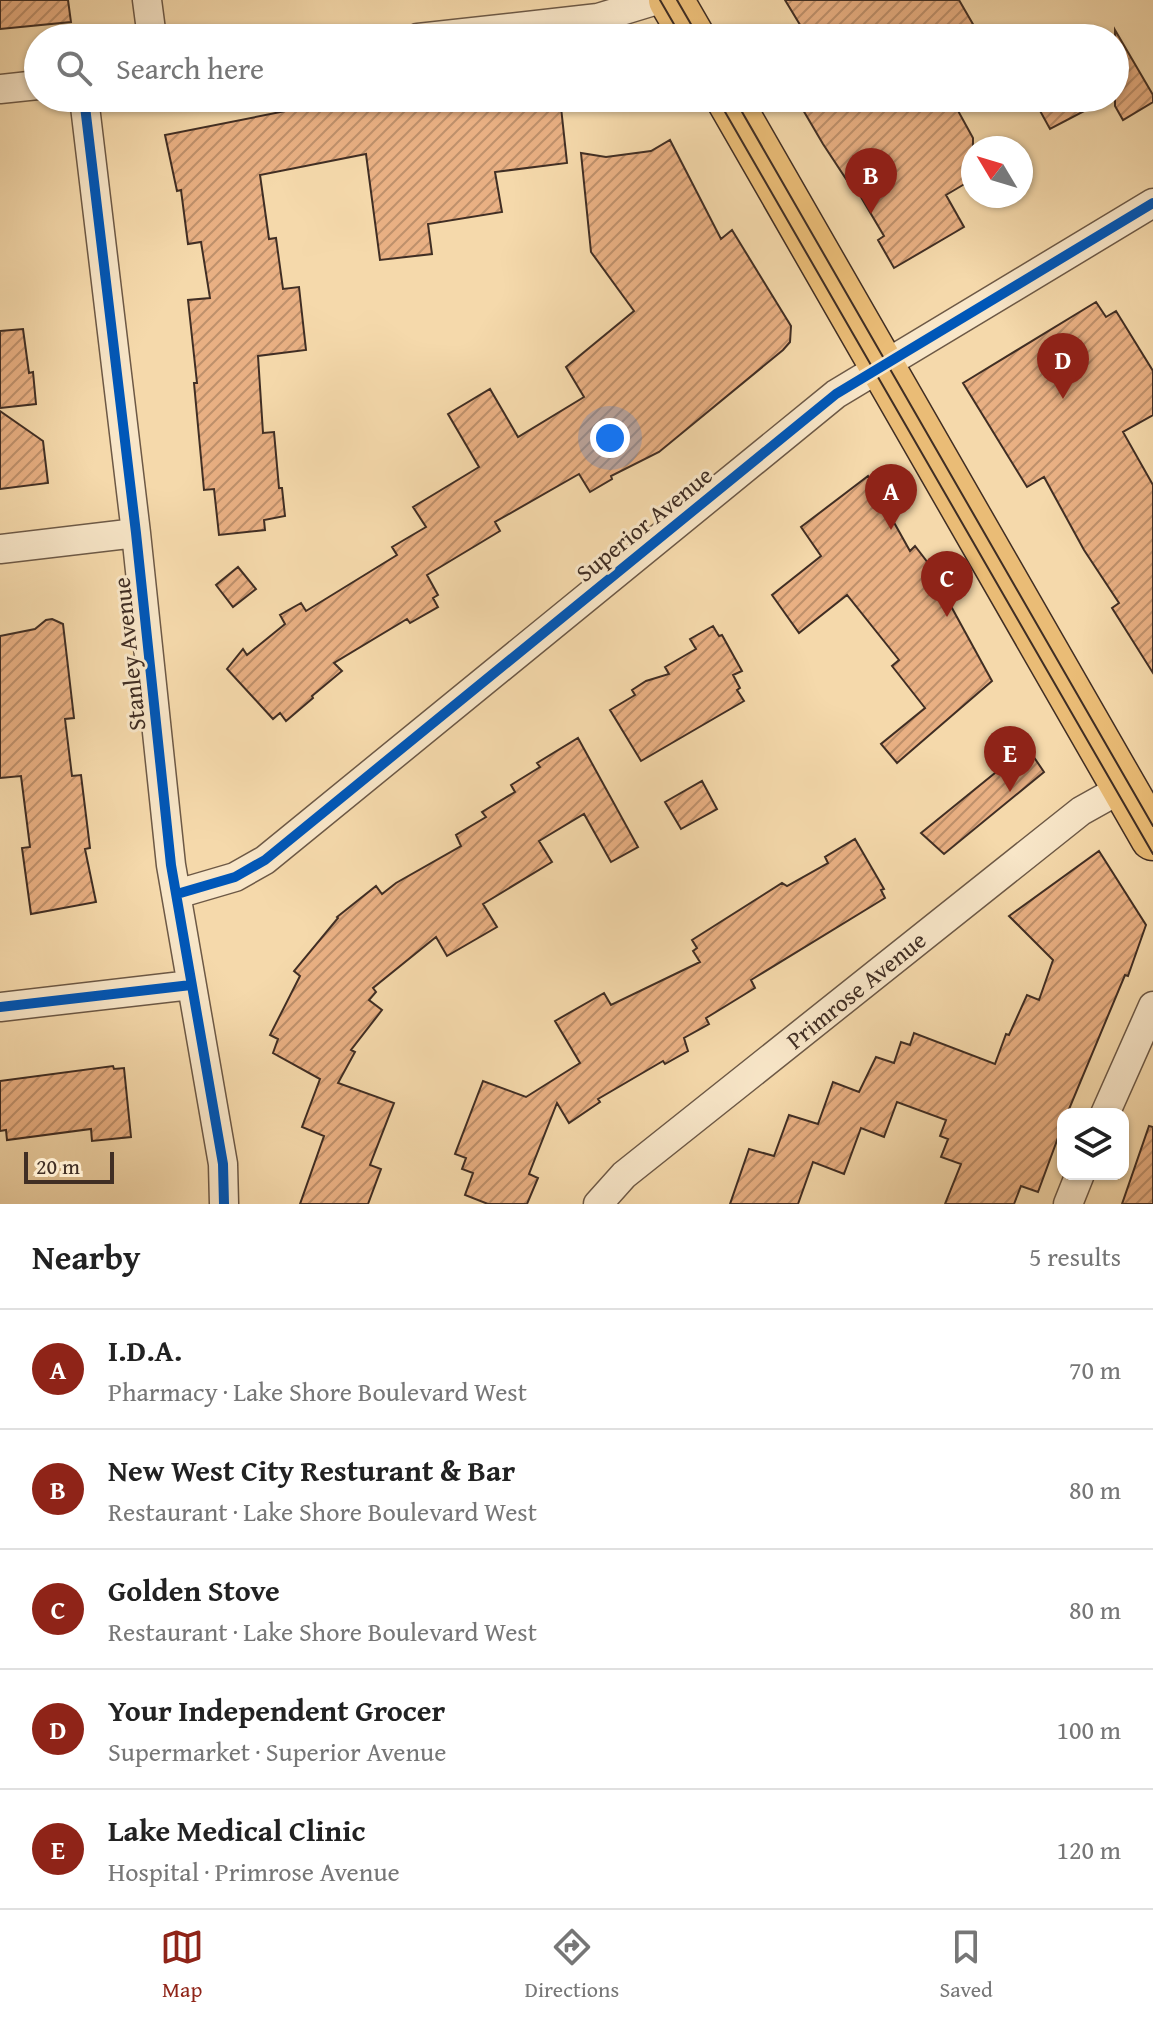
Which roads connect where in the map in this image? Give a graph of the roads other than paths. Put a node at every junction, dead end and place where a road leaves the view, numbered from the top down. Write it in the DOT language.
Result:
graph roads {
  1 [pos="147,0"];
  2 [pos="657,0"];
  3 [pos="671,0"];
  4 [pos="150,24"];
  5 [pos="544,24"];
  6 [pos="685,24"];
  7 [pos="24,86"];
  8 [pos="0,89"];
  9 [pos="86,112"];
  10 [pos="736,112"];
  11 [pos="1153,203"];
  12 [pos="882,367"];
  13 [pos="136,533"];
  14 [pos="0,549"];
  15 [pos="1124,787"];
  16 [pos="1153,838"];
  17 [pos="177,894"];
  18 [pos="191,985"];
  19 [pos="1153,1006"];
  20 [pos="0,1007"];
  21 [pos="1108,1108"];
  22 [pos="1078,1180"];
  23 [pos="224,1204"];
  24 [pos="598,1204"];
  25 [pos="1068,1204"];
  1 -- 4 [label="street"];
  2 -- 5 [label="street"];
  3 -- 6 [label="main road"];
  7 -- 8 [label="street"];
  9 -- 13 [label="street, Stanley Avenue"];
  10 -- 12 [label="main road"];
  11 -- 12 [label="street, Superior Avenue"];
  12 -- 15 [label="main road"];
  12 -- 17 [label="street, Superior Avenue"];
  13 -- 14 [label="street"];
  13 -- 17 [label="street, Stanley Avenue"];
  15 -- 16 [label="main road"];
  15 -- 24 [label="street, Primrose Avenue"];
  17 -- 18 [label="street, Stanley Avenue"];
  18 -- 20 [label="street"];
  18 -- 23 [label="street, Stanley Avenue"];
  19 -- 21 [label="street"];
  22 -- 25 [label="street"];
}
